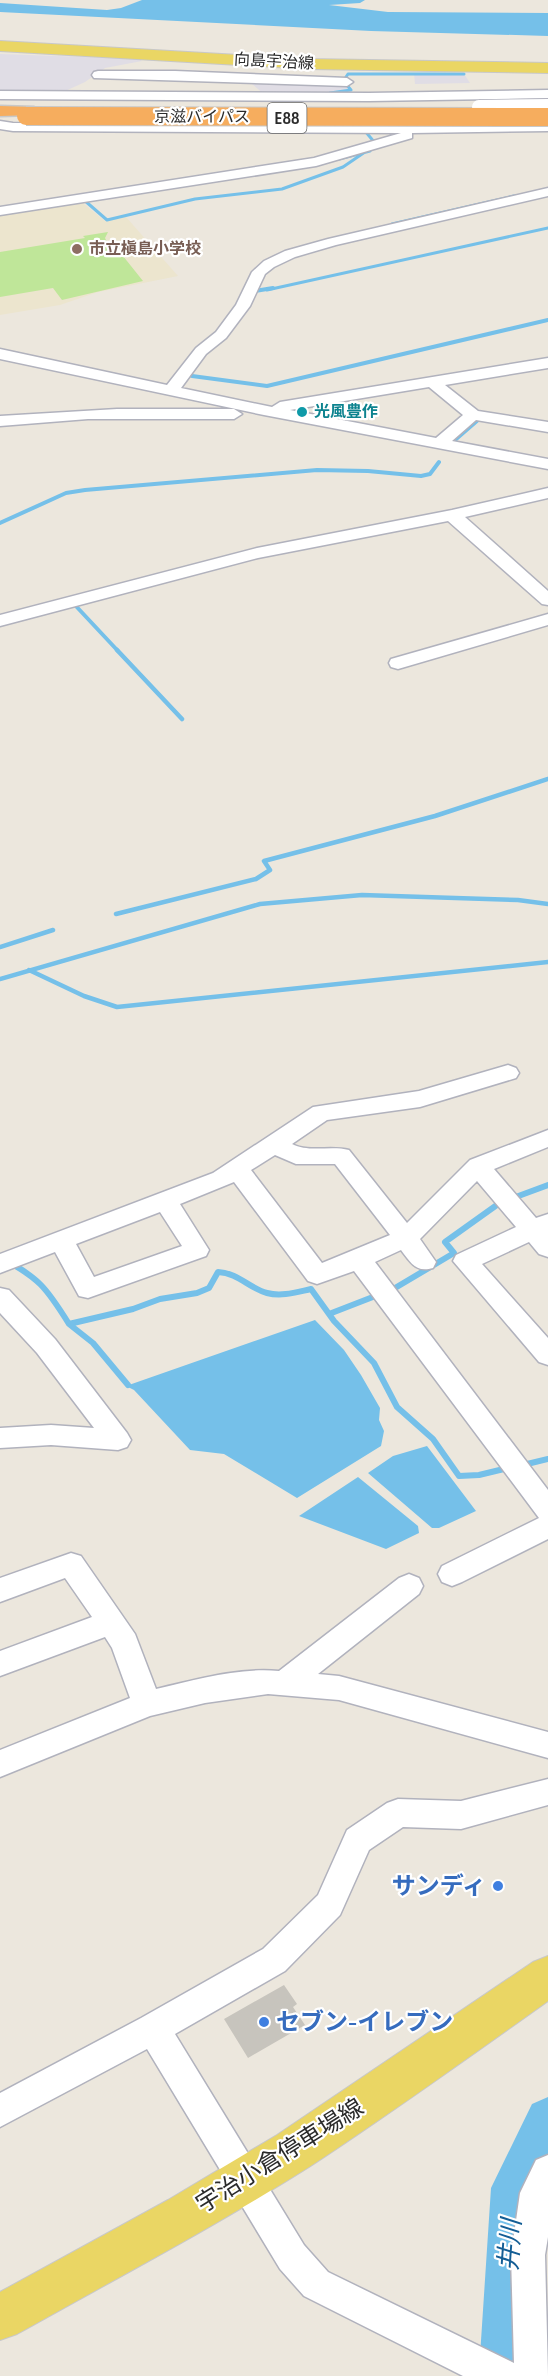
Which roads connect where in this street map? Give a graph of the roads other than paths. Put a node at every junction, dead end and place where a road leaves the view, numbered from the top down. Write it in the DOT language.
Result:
graph roads {
  1 [pos="0,45"];
  2 [pos="548,68"];
  3 [pos="98,75"];
  4 [pos="145,75"];
  5 [pos="238,77"];
  6 [pos="360,83"];
  7 [pos="548,94"];
  8 [pos="0,95"];
  9 [pos="164,96"];
  10 [pos="483,101"];
  11 [pos="257,103"];
  12 [pos="0,104"];
  13 [pos="548,106"];
  14 [pos="0,111"];
  15 [pos="548,111"];
  16 [pos="0,116"];
  17 [pos="548,117"];
  18 [pos="0,123"];
  19 [pos="548,127"];
  20 [pos="425,129"];
  21 [pos="495,129"];
  22 [pos="548,192"];
  23 [pos="4,196"];
  24 [pos="30,206"];
  25 [pos="0,211"];
  26 [pos="0,354"];
  27 [pos="548,363"];
  28 [pos="433,383"];
  29 [pos="171,390"];
  30 [pos="264,410"];
  31 [pos="473,415"];
  32 [pos="0,421"];
  33 [pos="548,428"];
  34 [pos="438,444"];
  35 [pos="548,464"];
  36 [pos="548,493"];
  37 [pos="452,515"];
  38 [pos="548,600"];
  39 [pos="548,619"];
  40 [pos="0,621"];
  41 [pos="398,663"];
  42 [pos="508,1073"];
  43 [pos="548,1138"];
  44 [pos="273,1144"];
  45 [pos="478,1166"];
  46 [pos="238,1170"];
  47 [pos="166,1202"];
  48 [pos="540,1227"];
  49 [pos="406,1239"];
  50 [pos="62,1242"];
  51 [pos="548,1248"];
  52 [pos="359,1259"];
  53 [pos="424,1262"];
  54 [pos="0,1264"];
  55 [pos="0,1297"];
  56 [pos="548,1355"];
  57 [pos="0,1438"];
  58 [pos="548,1510"];
  59 [pos="548,1526"];
  60 [pos="452,1574"];
  61 [pos="409,1586"];
  62 [pos="0,1590"];
  63 [pos="111,1622"];
  64 [pos="0,1664"];
  65 [pos="285,1683"];
  66 [pos="147,1704"];
  67 [pos="548,1745"];
  68 [pos="0,1764"];
  69 [pos="548,1792"];
  70 [pos="548,1976"];
  71 [pos="153,2029"];
  72 [pos="0,2111"];
  73 [pos="548,2172"];
  74 [pos="245,2180"];
  75 [pos="540,2224"];
  76 [pos="0,2317"];
  77 [pos="494,2372"];
  78 [pos="532,2376"];
  1 -- 2 [label="main road, 向島宇治線"];
  3 -- 4 [label="street"];
  4 -- 5 [label="street"];
  4 -- 9 [label="street"];
  5 -- 6 [label="street"];
  5 -- 11 [label="street"];
  7 -- 10 [label="street"];
  8 -- 9 [label="street"];
  9 -- 11 [label="street"];
  10 -- 11 [label="street"];
  10 -- 11 [label="street"];
  10 -- 13 [label="street, bridge"];
  10 -- 21 [label="street"];
  11 -- 12 [label="street"];
  11 -- 18 [label="street"];
  14 -- 15 [label="highway, 京滋バイパス / E88, bridge"];
  16 -- 17 [label="highway, 京滋バイパス / E88, bridge"];
  18 -- 20 [label="street"];
  19 -- 21 [label="street"];
  20 -- 21 [label="street"];
  20 -- 24 [label="street"];
  22 -- 29 [label="street"];
  23 -- 24 [label="street"];
  24 -- 25 [label="street"];
  26 -- 29 [label="street"];
  27 -- 28 [label="street"];
  28 -- 30 [label="street"];
  28 -- 31 [label="street"];
  29 -- 30 [label="street"];
  30 -- 32 [label="street"];
  30 -- 34 [label="street"];
  31 -- 33 [label="street"];
  31 -- 34 [label="street"];
  34 -- 35 [label="street"];
  36 -- 37 [label="street"];
  37 -- 38 [label="street"];
  37 -- 40 [label="street"];
  39 -- 41 [label="street"];
  42 -- 44 [label="street"];
  43 -- 45 [label="street"];
  44 -- 46 [label="street"];
  44 -- 49 [label="street"];
  45 -- 48 [label="street"];
  45 -- 49 [label="street"];
  46 -- 47 [label="street"];
  46 -- 52 [label="street"];
  47 -- 50 [label="street"];
  47 -- 50 [label="street"];
  48 -- 51 [label="street"];
  48 -- 56 [label="street"];
  49 -- 52 [label="street"];
  49 -- 53 [label="street"];
  50 -- 54 [label="street"];
  52 -- 58 [label="street"];
  55 -- 57 [label="street"];
  59 -- 60 [label="street"];
  61 -- 65 [label="street"];
  62 -- 63 [label="street"];
  63 -- 64 [label="street"];
  63 -- 66 [label="street"];
  65 -- 66 [label="street"];
  65 -- 67 [label="street"];
  66 -- 68 [label="street"];
  69 -- 71 [label="street"];
  70 -- 74 [label="main road, 宇治小倉停車場線"];
  71 -- 72 [label="street"];
  71 -- 74 [label="street"];
  73 -- 75 [label="street"];
  74 -- 76 [label="main road, 宇治小倉停車場線"];
  74 -- 77 [label="street"];
  75 -- 78 [label="street"];
}
